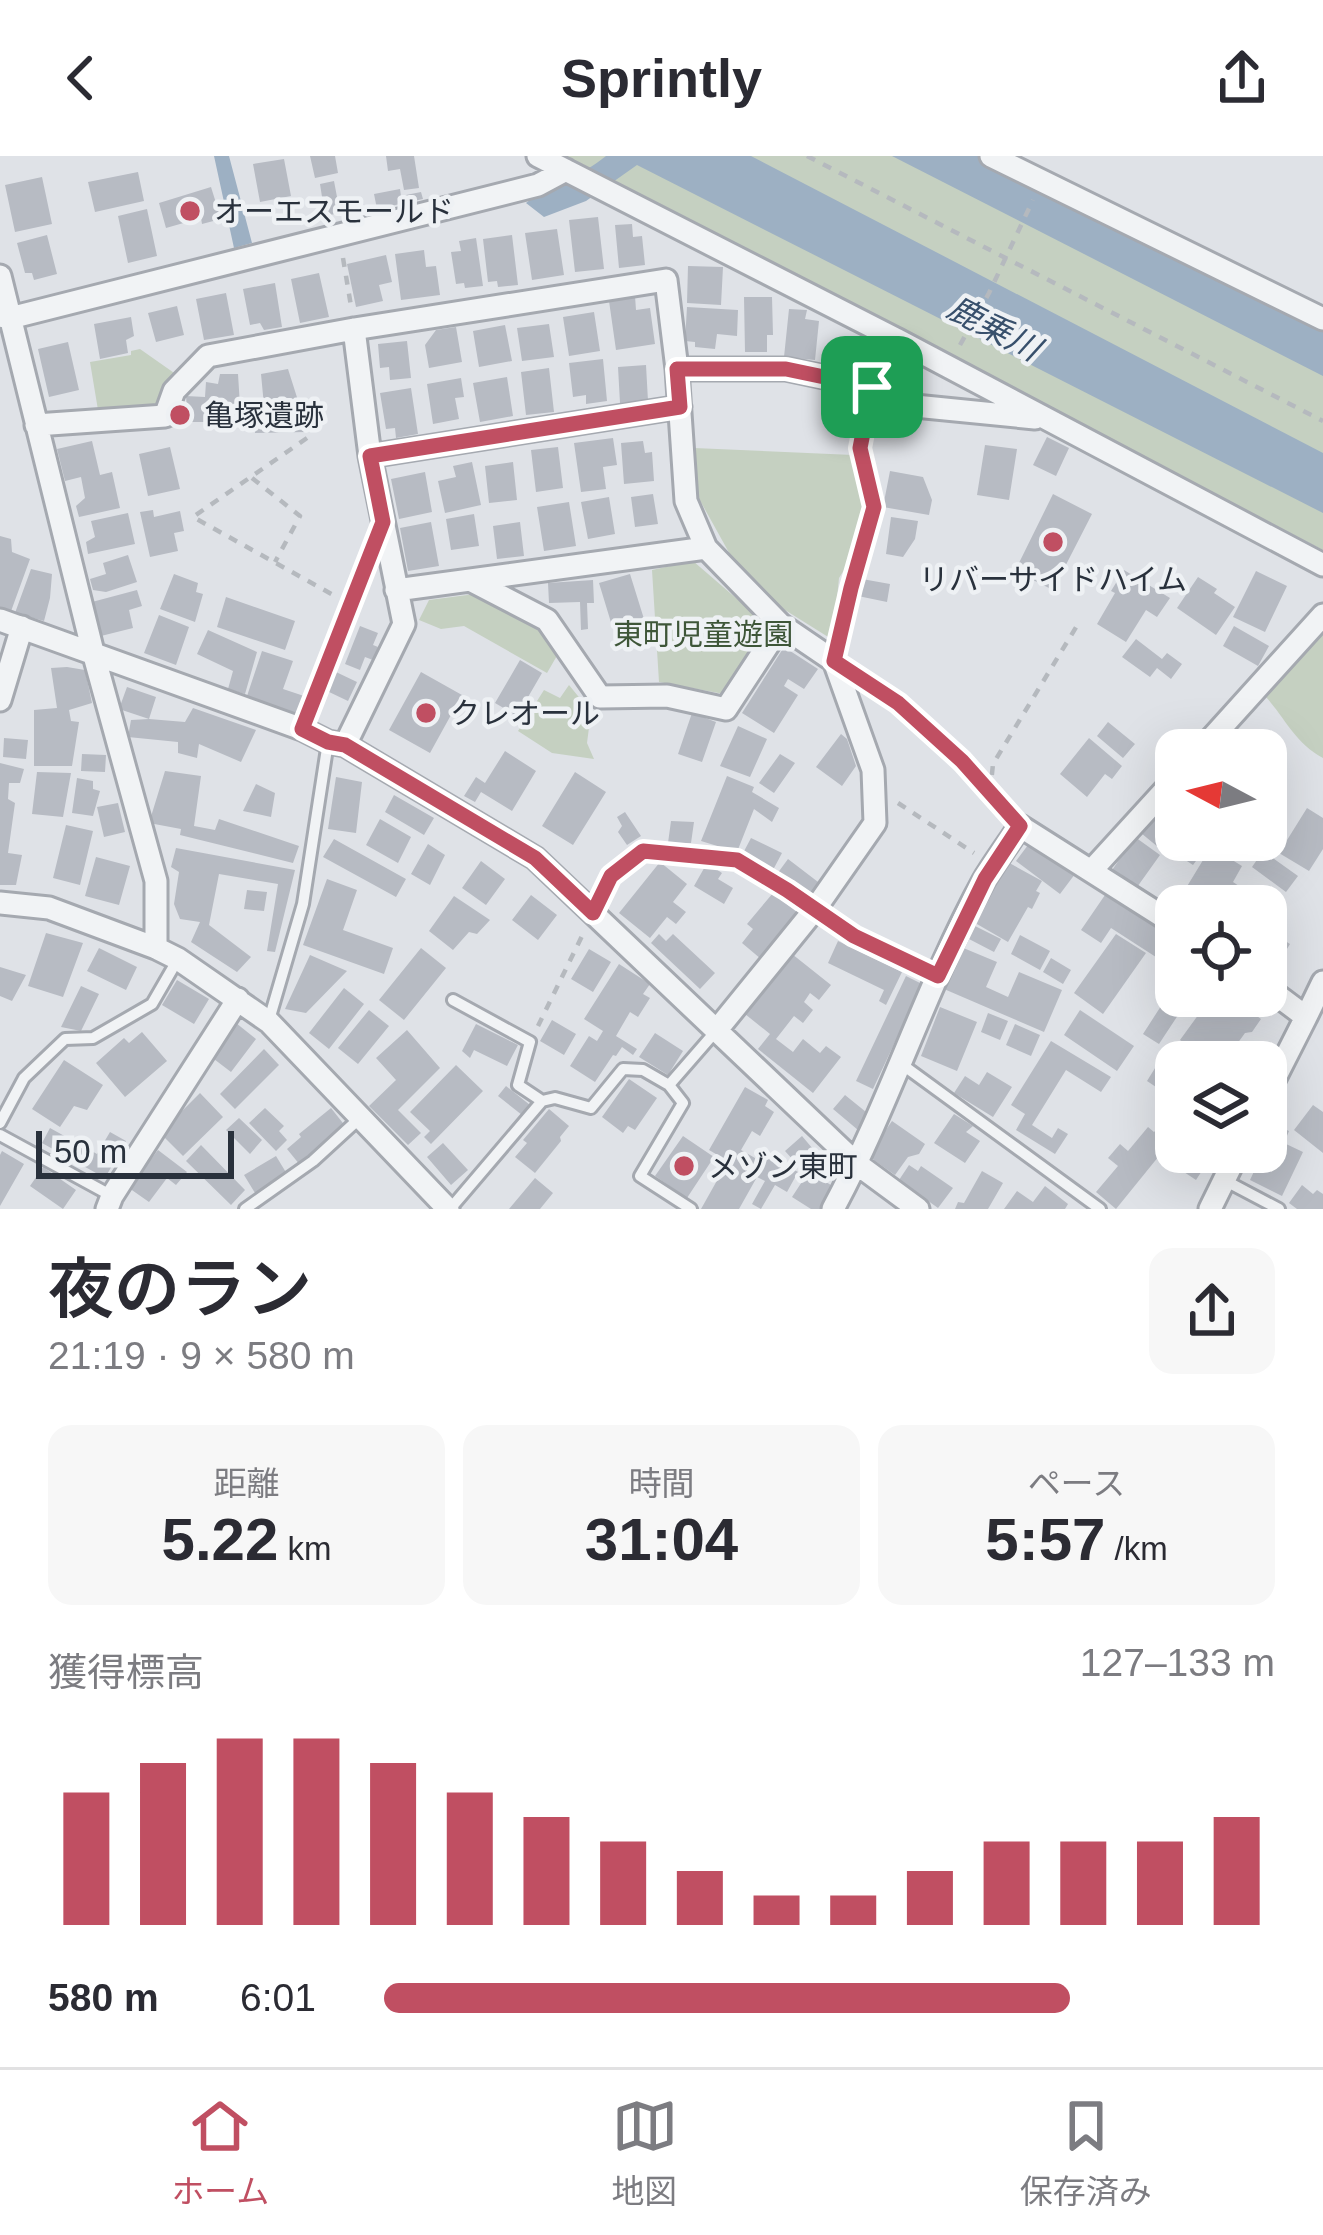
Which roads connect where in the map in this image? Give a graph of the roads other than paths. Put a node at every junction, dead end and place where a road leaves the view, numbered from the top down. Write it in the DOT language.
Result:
graph roads {
  1 [pos="538,156"];
  2 [pos="991,156"];
  3 [pos="583,179"];
  4 [pos="0,276"];
  5 [pos="5,317"];
  6 [pos="1323,319"];
  7 [pos="354,329"];
  8 [pos="896,339"];
  9 [pos="677,369"];
  10 [pos="872,387"];
  11 [pos="680,407"];
  12 [pos="1048,419"];
  13 [pos="36,425"];
  14 [pos="370,456"];
  15 [pos="383,522"];
  16 [pos="706,548"];
  17 [pos="1323,565"];
  18 [pos="472,581"];
  19 [pos="396,590"];
  20 [pos="1323,615"];
  21 [pos="11,624"];
  22 [pos="781,625"];
  23 [pos="93,652"];
  24 [pos="834,661"];
  25 [pos="0,700"];
  26 [pos="302,729"];
  27 [pos="1220,729"];
  28 [pos="337,743"];
  29 [pos="1155,801"];
  30 [pos="1092,870"];
  31 [pos="0,903"];
  32 [pos="1155,911"];
  33 [pos="156,948"];
  34 [pos="178,959"];
  35 [pos="1323,982"];
  36 [pos="238,999"];
  37 [pos="452,1000"];
  38 [pos="1287,1003"];
  39 [pos="1306,1017"];
  40 [pos="268,1022"];
  41 [pos="716,1031"];
  42 [pos="1287,1055"];
  43 [pos="900,1063"];
  44 [pos="669,1085"];
  45 [pos="542,1101"];
  46 [pos="361,1117"];
  47 [pos="0,1123"];
  48 [pos="0,1135"];
  49 [pos="857,1164"];
  50 [pos="1228,1173"];
  51 [pos="1224,1180"];
  52 [pos="109,1203"];
  53 [pos="245,1209"];
  54 [pos="449,1209"];
  55 [pos="692,1209"];
  56 [pos="833,1209"];
  57 [pos="918,1209"];
  58 [pos="1100,1209"];
  59 [pos="1210,1209"];
  60 [pos="1279,1209"];
  1 -- 3 [label="street"];
  2 -- 6 [label="street"];
  3 -- 5 [label="street"];
  3 -- 8 [label="street"];
  4 -- 5 [label="street"];
  5 -- 13 [label="street"];
  7 -- 9 [label="street"];
  7 -- 13 [label="street"];
  7 -- 14 [label="street"];
  8 -- 10 [label="street"];
  8 -- 12 [label="street"];
  9 -- 10 [label="street"];
  9 -- 11 [label="street"];
  10 -- 12 [label="street"];
  10 -- 24 [label="lane"];
  11 -- 14 [label="street"];
  11 -- 16 [label="street"];
  12 -- 17 [label="street"];
  13 -- 23 [label="street"];
  14 -- 15 [label="street"];
  15 -- 19 [label="street"];
  15 -- 26 [label="lane"];
  16 -- 18 [label="street"];
  16 -- 22 [label="street"];
  18 -- 19 [label="street"];
  18 -- 22 [label="street"];
  19 -- 28 [label="street"];
  20 -- 27 [label="street"];
  21 -- 23 [label="street"];
  21 -- 25 [label="street"];
  22 -- 24 [label="street"];
  23 -- 26 [label="street"];
  23 -- 33 [label="street"];
  24 -- 41 [label="street"];
  26 -- 28 [label="street"];
  28 -- 40 [label="lane"];
  28 -- 41 [label="street"];
  29 -- 30 [label="street"];
  30 -- 32 [label="street"];
  30 -- 43 [label="street"];
  31 -- 33 [label="street"];
  33 -- 34 [label="street"];
  34 -- 36 [label="street"];
  34 -- 47 [label="lane"];
  35 -- 39 [label="street"];
  36 -- 40 [label="street"];
  36 -- 52 [label="street"];
  37 -- 45 [label="lane"];
  38 -- 39 [label="street"];
  39 -- 42 [label="street"];
  40 -- 46 [label="street"];
  41 -- 44 [label="lane"];
  41 -- 49 [label="street"];
  43 -- 49 [label="street"];
  43 -- 58 [label="lane"];
  44 -- 45 [label="lane"];
  44 -- 55 [label="lane"];
  45 -- 54 [label="lane"];
  46 -- 53 [label="lane"];
  46 -- 54 [label="street"];
  48 -- 52 [label="lane"];
  49 -- 56 [label="street"];
  49 -- 57 [label="street"];
  50 -- 51 [label="street"];
  51 -- 59 [label="street"];
  51 -- 60 [label="lane"];
}
